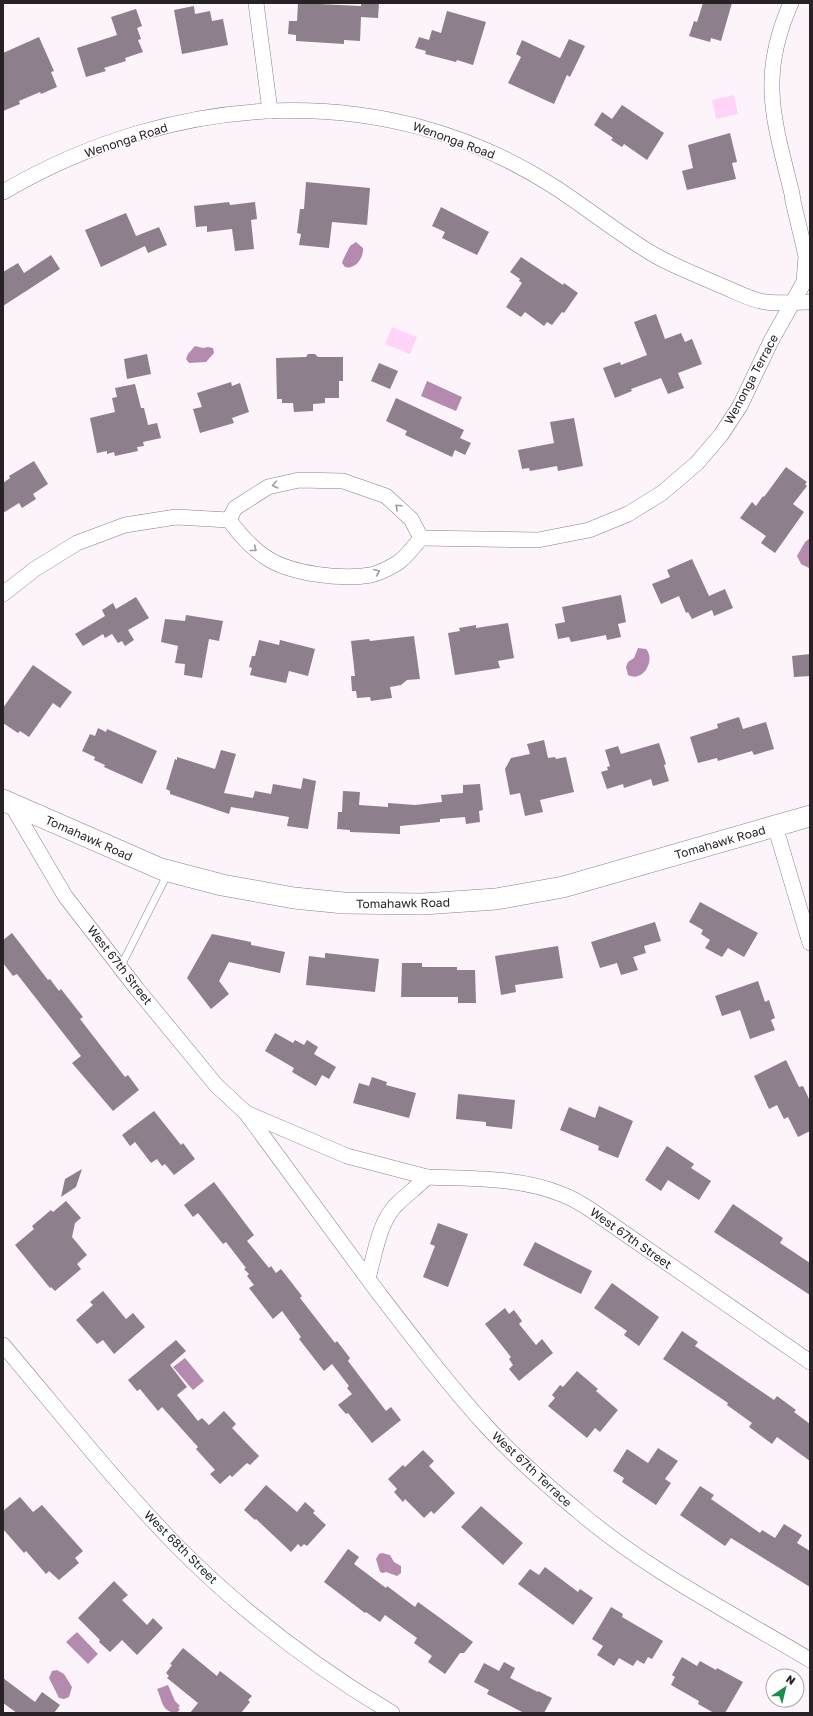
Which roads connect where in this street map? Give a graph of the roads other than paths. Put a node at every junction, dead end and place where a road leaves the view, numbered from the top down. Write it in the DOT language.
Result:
graph roads {
  1 [pos="256,3"];
  2 [pos="791,3"];
  3 [pos="270,111"];
  4 [pos="3,192"];
  5 [pos="792,302"];
  6 [pos="810,302"];
  7 [pos="229,520"];
  8 [pos="421,538"];
  9 [pos="3,594"];
  10 [pos="7,802"];
  11 [pos="810,816"];
  12 [pos="775,826"];
  13 [pos="169,871"];
  14 [pos="810,943"];
  15 [pos="121,966"];
  16 [pos="246,1113"];
  17 [pos="427,1177"];
  18 [pos="316,1209"];
  19 [pos="368,1278"];
  20 [pos="3,1345"];
  21 [pos="810,1362"];
  22 [pos="810,1660"];
  23 [pos="392,1713"];
  1 -- 3 [label="street"];
  2 -- 5 [label="street, Wenonga Terrace"];
  3 -- 4 [label="street, Wenonga Road"];
  3 -- 5 [label="street, Wenonga Road"];
  5 -- 6 [label="street, Wenonga Road"];
  5 -- 8 [label="street, Wenonga Terrace"];
  7 -- 8 [label="street, one-way"];
  8 -- 7 [label="street, one-way"];
  7 -- 9 [label="street"];
  10 -- 13 [label="street, Tomahawk Road"];
  10 -- 15 [label="street, West 67th Street"];
  11 -- 12 [label="street, Tomahawk Road"];
  12 -- 13 [label="street, Tomahawk Road"];
  12 -- 14 [label="street"];
  13 -- 15 [label="lane"];
  15 -- 16 [label="street, West 67th Street"];
  16 -- 17 [label="street, West 67th Street"];
  16 -- 18 [label="street, West 67th Street"];
  17 -- 19 [label="street"];
  17 -- 21 [label="street, West 67th Street"];
  18 -- 19 [label="street, West 67th Terrace"];
  19 -- 22 [label="street, West 67th Terrace"];
  20 -- 23 [label="street, West 68th Street"];
}
